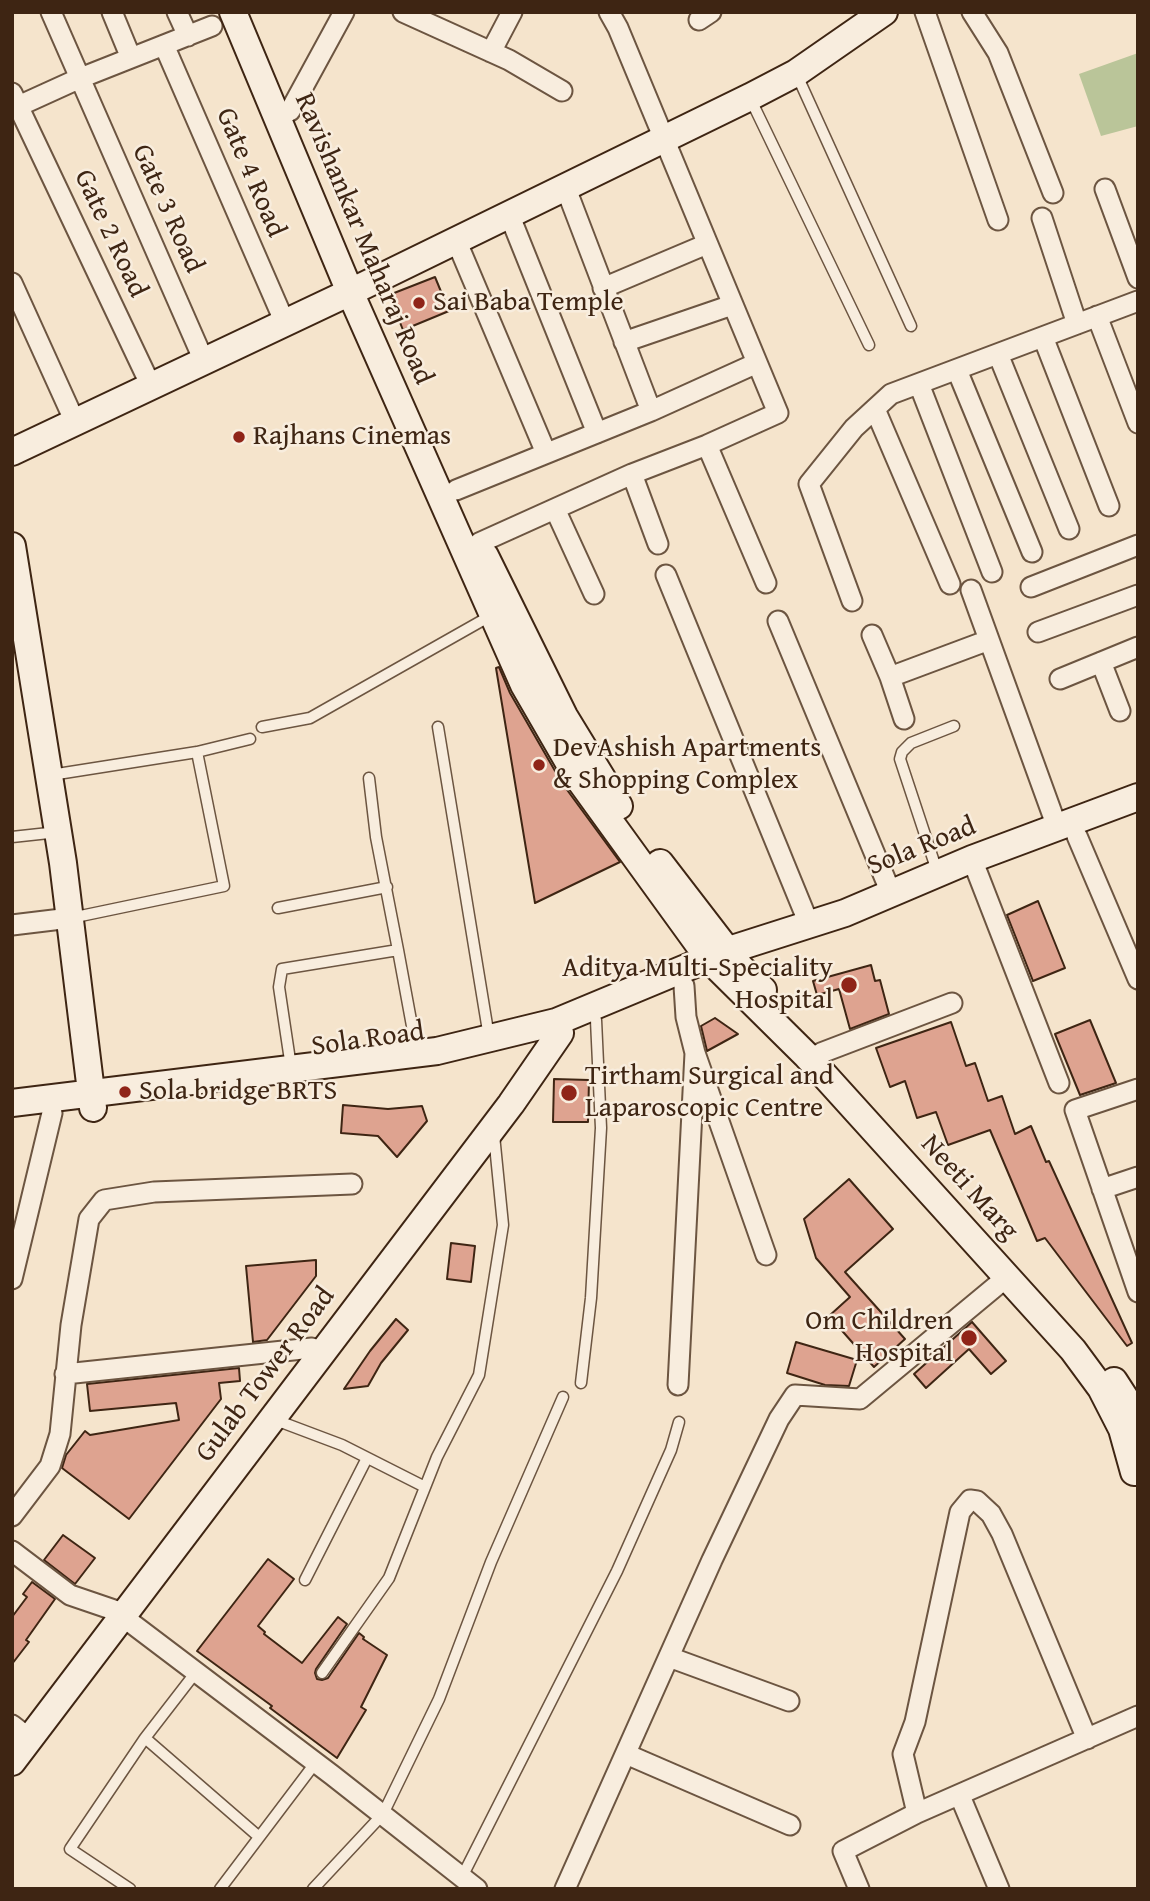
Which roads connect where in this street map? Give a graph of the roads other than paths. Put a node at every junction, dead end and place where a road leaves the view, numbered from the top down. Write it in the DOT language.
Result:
graph roads {
  1 [pos="51,12"];
  2 [pos="112,12"];
  3 [pos="177,12"];
  4 [pos="248,12"];
  5 [pos="344,12"];
  6 [pos="402,12"];
  7 [pos="512,12"];
  8 [pos="609,12"];
  9 [pos="884,12"];
  10 [pos="925,12"];
  11 [pos="972,12"];
  12 [pos="223,19"];
  13 [pos="188,36"];
  14 [pos="164,45"];
  15 [pos="491,52"];
  16 [pos="131,58"];
  17 [pos="796,73"];
  18 [pos="78,79"];
  19 [pos="562,91"];
  20 [pos="750,97"];
  21 [pos="14,103"];
  22 [pos="290,111"];
  23 [pos="663,140"];
  24 [pos="565,186"];
  25 [pos="1105,189"];
  26 [pos="1053,193"];
  27 [pos="509,214"];
  28 [pos="1042,218"];
  29 [pos="998,220"];
  30 [pos="456,240"];
  31 [pos="707,244"];
  32 [pos="1138,278"];
  33 [pos="12,283"];
  34 [pos="603,288"];
  35 [pos="358,289"];
  36 [pos="1138,300"];
  37 [pos="732,305"];
  38 [pos="1097,316"];
  39 [pos="285,323"];
  40 [pos="1077,324"];
  41 [pos="911,326"];
  42 [pos="1043,337"];
  43 [pos="624,342"];
  44 [pos="869,345"];
  45 [pos="998,354"];
  46 [pos="204,361"];
  47 [pos="757,363"];
  48 [pos="957,370"];
  49 [pos="919,384"];
  50 [pos="151,386"];
  51 [pos="875,409"];
  52 [pos="651,411"];
  53 [pos="75,422"];
  54 [pos="1138,423"];
  55 [pos="597,433"];
  56 [pos="707,445"];
  57 [pos="12,452"];
  58 [pos="546,453"];
  59 [pos="632,474"];
  60 [pos="456,490"];
  61 [pos="1109,506"];
  62 [pos="555,509"];
  63 [pos="1069,529"];
  64 [pos="480,543"];
  65 [pos="658,544"];
  66 [pos="1138,545"];
  67 [pos="12,546"];
  68 [pos="1032,552"];
  69 [pos="992,572"];
  70 [pos="666,575"];
  71 [pos="765,583"];
  72 [pos="950,584"];
  73 [pos="1031,587"];
  74 [pos="971,590"];
  75 [pos="594,594"];
  76 [pos="1138,595"];
  77 [pos="852,601"];
  78 [pos="493,614"];
  79 [pos="778,621"];
  80 [pos="1038,632"];
  81 [pos="872,635"];
  82 [pos="989,640"];
  83 [pos="1138,647"];
  84 [pos="1101,662"];
  85 [pos="890,677"];
  86 [pos="1060,679"];
  87 [pos="1121,711"];
  88 [pos="904,719"];
  89 [pos="954,726"];
  90 [pos="262,727"];
  91 [pos="438,727"];
  92 [pos="250,739"];
  93 [pos="197,752"];
  94 [pos="49,775"];
  95 [pos="369,778"];
  96 [pos="1138,797"];
  97 [pos="1138,813"];
  98 [pos="58,832"];
  99 [pos="1067,832"];
  100 [pos="12,836"];
  101 [pos="978,872"];
  102 [pos="938,873"];
  103 [pos="387,887"];
  104 [pos="891,893"];
  105 [pos="278,908"];
  106 [pos="70,918"];
  107 [pos="809,924"];
  108 [pos="12,925"];
  109 [pos="398,950"];
  110 [pos="725,962"];
  111 [pos="1138,979"];
  112 [pos="684,986"];
  113 [pos="952,1003"];
  114 [pos="596,1020"];
  115 [pos="550,1030"];
  116 [pos="489,1038"];
  117 [pos="417,1053"];
  118 [pos="821,1053"];
  119 [pos="695,1054"];
  120 [pos="291,1069"];
  121 [pos="1059,1083"];
  122 [pos="1138,1089"];
  123 [pos="92,1101"];
  124 [pos="12,1104"];
  125 [pos="52,1114"];
  126 [pos="12,1118"];
  127 [pos="493,1128"];
  128 [pos="1138,1177"];
  129 [pos="352,1184"];
  130 [pos="1102,1189"];
  131 [pos="766,1255"];
  132 [pos="1132,1259"];
  133 [pos="1007,1277"];
  134 [pos="12,1279"];
  135 [pos="1138,1292"];
  136 [pos="312,1348"];
  137 [pos="65,1374"];
  138 [pos="581,1383"];
  139 [pos="678,1385"];
  140 [pos="563,1397"];
  141 [pos="1138,1418"];
  142 [pos="272,1419"];
  143 [pos="679,1422"];
  144 [pos="367,1458"];
  145 [pos="1137,1473"];
  146 [pos="425,1487"];
  147 [pos="12,1516"];
  148 [pos="12,1551"];
  149 [pos="305,1580"];
  150 [pos="118,1613"];
  151 [pos="669,1657"];
  152 [pos="196,1672"];
  153 [pos="323,1673"];
  154 [pos="789,1700"];
  155 [pos="1138,1716"];
  156 [pos="15,1733"];
  157 [pos="145,1738"];
  158 [pos="1087,1739"];
  159 [pos="626,1754"];
  160 [pos="12,1762"];
  161 [pos="316,1762"];
  162 [pos="960,1796"];
  163 [pos="918,1813"];
  164 [pos="383,1814"];
  165 [pos="790,1825"];
  166 [pos="258,1836"];
  167 [pos="469,1883"];
  168 [pos="130,1889"];
  169 [pos="219,1889"];
  170 [pos="313,1889"];
  171 [pos="565,1889"];
  172 [pos="859,1889"];
  173 [pos="999,1889"];
  1 -- 18 [label="street, Gate 3 Road"];
  2 -- 16 [label="street"];
  3 -- 13 [label="street"];
  4 -- 22 [label="main road, Ravishankar Maharaj Road"];
  5 -- 22 [label="street"];
  6 -- 15 [label="street"];
  7 -- 15 [label="street"];
  8 -- 23 [label="street"];
  9 -- 17 [label="main road"];
  10 -- 29 [label="street"];
  11 -- 26 [label="street"];
  12 -- 13 [label="street"];
  12 -- 35 [label="main road, Ravishankar Maharaj Road"];
  13 -- 14 [label="street"];
  14 -- 16 [label="street"];
  14 -- 39 [label="street, Gate 4 Road"];
  15 -- 19 [label="street"];
  16 -- 18 [label="street"];
  17 -- 20 [label="main road"];
  17 -- 41 [label="lane"];
  18 -- 21 [label="street"];
  18 -- 46 [label="street, Gate 3 Road"];
  20 -- 23 [label="main road"];
  20 -- 44 [label="lane"];
  21 -- 50 [label="street, Gate 2 Road"];
  22 -- 35 [label="main road, Ravishankar Maharaj Road"];
  23 -- 24 [label="main road"];
  23 -- 31 [label="street"];
  24 -- 27 [label="main road"];
  24 -- 34 [label="street"];
  25 -- 32 [label="street"];
  27 -- 30 [label="main road"];
  27 -- 55 [label="street"];
  28 -- 40 [label="street"];
  30 -- 35 [label="main road"];
  30 -- 58 [label="street"];
  31 -- 34 [label="street"];
  31 -- 37 [label="street"];
  33 -- 53 [label="street"];
  34 -- 43 [label="street"];
  35 -- 39 [label="main road"];
  35 -- 60 [label="main road, Ravishankar Maharaj Road"];
  35 -- 78 [label="main road, Ravishankar Maharaj Road"];
  36 -- 38 [label="street"];
  37 -- 43 [label="street"];
  37 -- 47 [label="street"];
  38 -- 40 [label="street"];
  38 -- 54 [label="street"];
  39 -- 46 [label="main road"];
  40 -- 42 [label="street"];
  42 -- 45 [label="street"];
  42 -- 61 [label="street"];
  43 -- 52 [label="street"];
  45 -- 48 [label="street"];
  45 -- 63 [label="street"];
  46 -- 50 [label="main road"];
  47 -- 52 [label="street"];
  47 -- 56 [label="street"];
  48 -- 49 [label="street"];
  48 -- 68 [label="street"];
  49 -- 51 [label="street"];
  49 -- 69 [label="street"];
  50 -- 53 [label="main road"];
  51 -- 72 [label="street"];
  51 -- 77 [label="street"];
  52 -- 55 [label="street"];
  53 -- 57 [label="main road"];
  55 -- 58 [label="street"];
  56 -- 59 [label="street"];
  56 -- 71 [label="street"];
  58 -- 60 [label="street"];
  59 -- 62 [label="street"];
  59 -- 65 [label="street"];
  60 -- 64 [label="main road, Ravishankar Maharaj Road"];
  62 -- 64 [label="street"];
  62 -- 75 [label="street"];
  64 -- 110 [label="main road, Ravishankar Maharaj Road"];
  66 -- 73 [label="street"];
  67 -- 94 [label="main road"];
  70 -- 107 [label="street"];
  74 -- 82 [label="street"];
  76 -- 80 [label="street"];
  78 -- 90 [label="lane"];
  78 -- 110 [label="main road, Ravishankar Maharaj Road"];
  79 -- 104 [label="street"];
  81 -- 85 [label="street"];
  82 -- 85 [label="street"];
  82 -- 99 [label="street"];
  83 -- 84 [label="street"];
  84 -- 86 [label="street"];
  84 -- 87 [label="street"];
  85 -- 88 [label="street"];
  89 -- 102 [label="lane"];
  91 -- 116 [label="lane"];
  92 -- 93 [label="lane"];
  93 -- 94 [label="lane"];
  93 -- 106 [label="lane"];
  94 -- 98 [label="main road"];
  95 -- 103 [label="lane"];
  96 -- 99 [label="main road, Sola Road"];
  97 -- 99 [label="main road, Sola Road"];
  98 -- 100 [label="lane"];
  98 -- 106 [label="main road"];
  99 -- 101 [label="main road, Sola Road"];
  99 -- 102 [label="main road, Sola Road"];
  99 -- 111 [label="street"];
  101 -- 110 [label="main road, Sola Road"];
  101 -- 121 [label="street"];
  102 -- 104 [label="main road, Sola Road"];
  103 -- 105 [label="lane"];
  103 -- 109 [label="lane"];
  104 -- 107 [label="main road, Sola Road"];
  106 -- 108 [label="street"];
  106 -- 123 [label="main road"];
  107 -- 110 [label="main road, Sola Road"];
  109 -- 117 [label="lane"];
  109 -- 120 [label="lane"];
  110 -- 112 [label="main road, Sola Road"];
  110 -- 115 [label="main road, Sola Road"];
  110 -- 118 [label="main road"];
  110 -- 133 [label="main road, Neeti Marg"];
  112 -- 114 [label="main road, Sola Road"];
  112 -- 119 [label="street"];
  113 -- 118 [label="street"];
  114 -- 115 [label="main road, Sola Road"];
  114 -- 138 [label="lane"];
  115 -- 116 [label="main road, Sola Road"];
  115 -- 123 [label="main road, Sola Road"];
  115 -- 127 [label="main road, Gulab Tower Road"];
  115 -- 136 [label="main road"];
  116 -- 117 [label="main road, Sola Road"];
  117 -- 120 [label="main road, Sola Road"];
  118 -- 141 [label="main road"];
  119 -- 131 [label="street"];
  119 -- 139 [label="street"];
  120 -- 123 [label="main road, Sola Road"];
  122 -- 130 [label="street"];
  123 -- 124 [label="main road, Sola Road"];
  123 -- 125 [label="main road, Sola Road"];
  125 -- 126 [label="main road, Sola Road"];
  125 -- 134 [label="street"];
  127 -- 142 [label="main road, Gulab Tower Road"];
  127 -- 146 [label="lane"];
  128 -- 130 [label="street"];
  129 -- 137 [label="street"];
  130 -- 132 [label="street"];
  132 -- 135 [label="street"];
  133 -- 145 [label="main road, Neeti Marg"];
  133 -- 151 [label="street"];
  136 -- 137 [label="street"];
  136 -- 150 [label="main road"];
  137 -- 147 [label="street"];
  140 -- 164 [label="lane"];
  142 -- 144 [label="lane"];
  142 -- 150 [label="main road, Gulab Tower Road"];
  143 -- 167 [label="lane"];
  144 -- 146 [label="lane"];
  144 -- 149 [label="lane"];
  146 -- 153 [label="lane"];
  148 -- 150 [label="street"];
  150 -- 152 [label="street"];
  150 -- 156 [label="main road"];
  150 -- 160 [label="main road, Gulab Tower Road"];
  151 -- 154 [label="street"];
  151 -- 159 [label="street"];
  152 -- 157 [label="lane"];
  152 -- 161 [label="street"];
  155 -- 158 [label="street"];
  157 -- 166 [label="lane"];
  157 -- 168 [label="lane"];
  158 -- 162 [label="street"];
  158 -- 163 [label="street"];
  159 -- 165 [label="street"];
  159 -- 171 [label="street"];
  161 -- 164 [label="street"];
  161 -- 166 [label="lane"];
  162 -- 163 [label="street"];
  162 -- 173 [label="street"];
  163 -- 172 [label="street"];
  164 -- 167 [label="street"];
  164 -- 170 [label="lane"];
  166 -- 169 [label="lane"];
}
